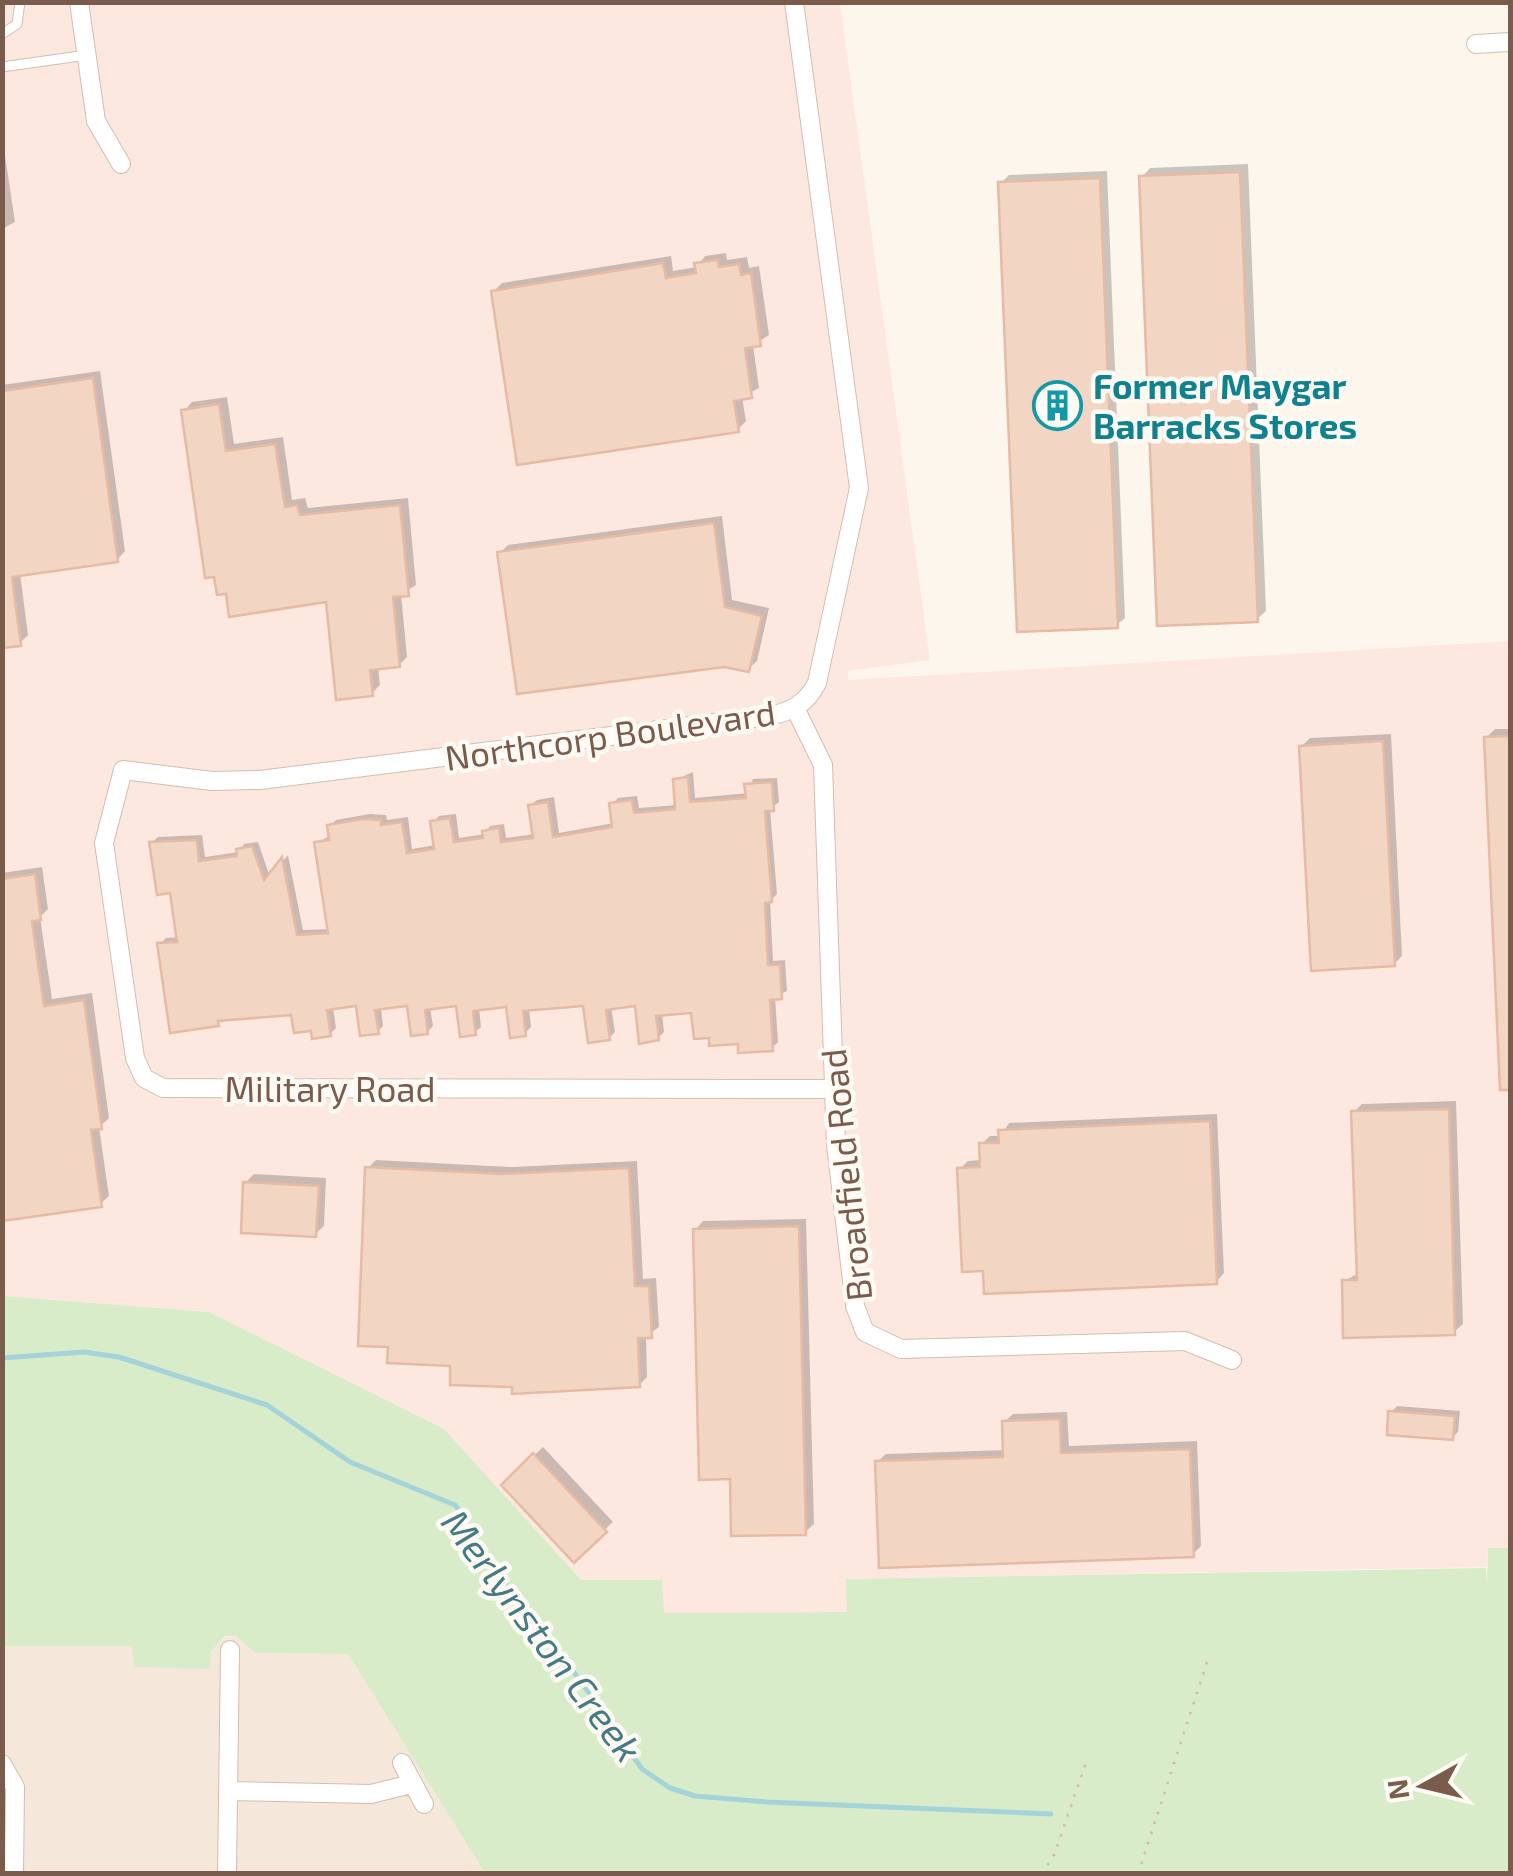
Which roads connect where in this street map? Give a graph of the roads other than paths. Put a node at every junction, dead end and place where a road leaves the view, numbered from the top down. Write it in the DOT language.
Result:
graph roads {
  1 [pos="20,2"];
  2 [pos="79,2"];
  3 [pos="794,2"];
  4 [pos="2,34"];
  5 [pos="1510,42"];
  6 [pos="1476,44"];
  7 [pos="86,55"];
  8 [pos="2,67"];
  9 [pos="121,164"];
  10 [pos="795,708"];
  11 [pos="123,770"];
  12 [pos="833,1088"];
  13 [pos="1232,1360"];
  14 [pos="230,1650"];
  15 [pos="402,1763"];
  16 [pos="2,1764"];
  17 [pos="412,1784"];
  18 [pos="228,1791"];
  19 [pos="424,1804"];
  20 [pos="14,1874"];
  21 [pos="227,1874"];
  1 -- 4 [label="lane"];
  2 -- 7 [label="street"];
  3 -- 10 [label="street, Northcorp Boulevard"];
  5 -- 6 [label="street"];
  7 -- 8 [label="lane"];
  7 -- 9 [label="street"];
  10 -- 11 [label="street, Northcorp Boulevard"];
  10 -- 12 [label="street, Broadfield Road"];
  11 -- 12 [label="street, Military Road"];
  12 -- 13 [label="street, Broadfield Road"];
  14 -- 18 [label="street"];
  15 -- 17 [label="street"];
  16 -- 20 [label="street"];
  17 -- 18 [label="street"];
  17 -- 19 [label="street"];
  18 -- 21 [label="street"];
}
